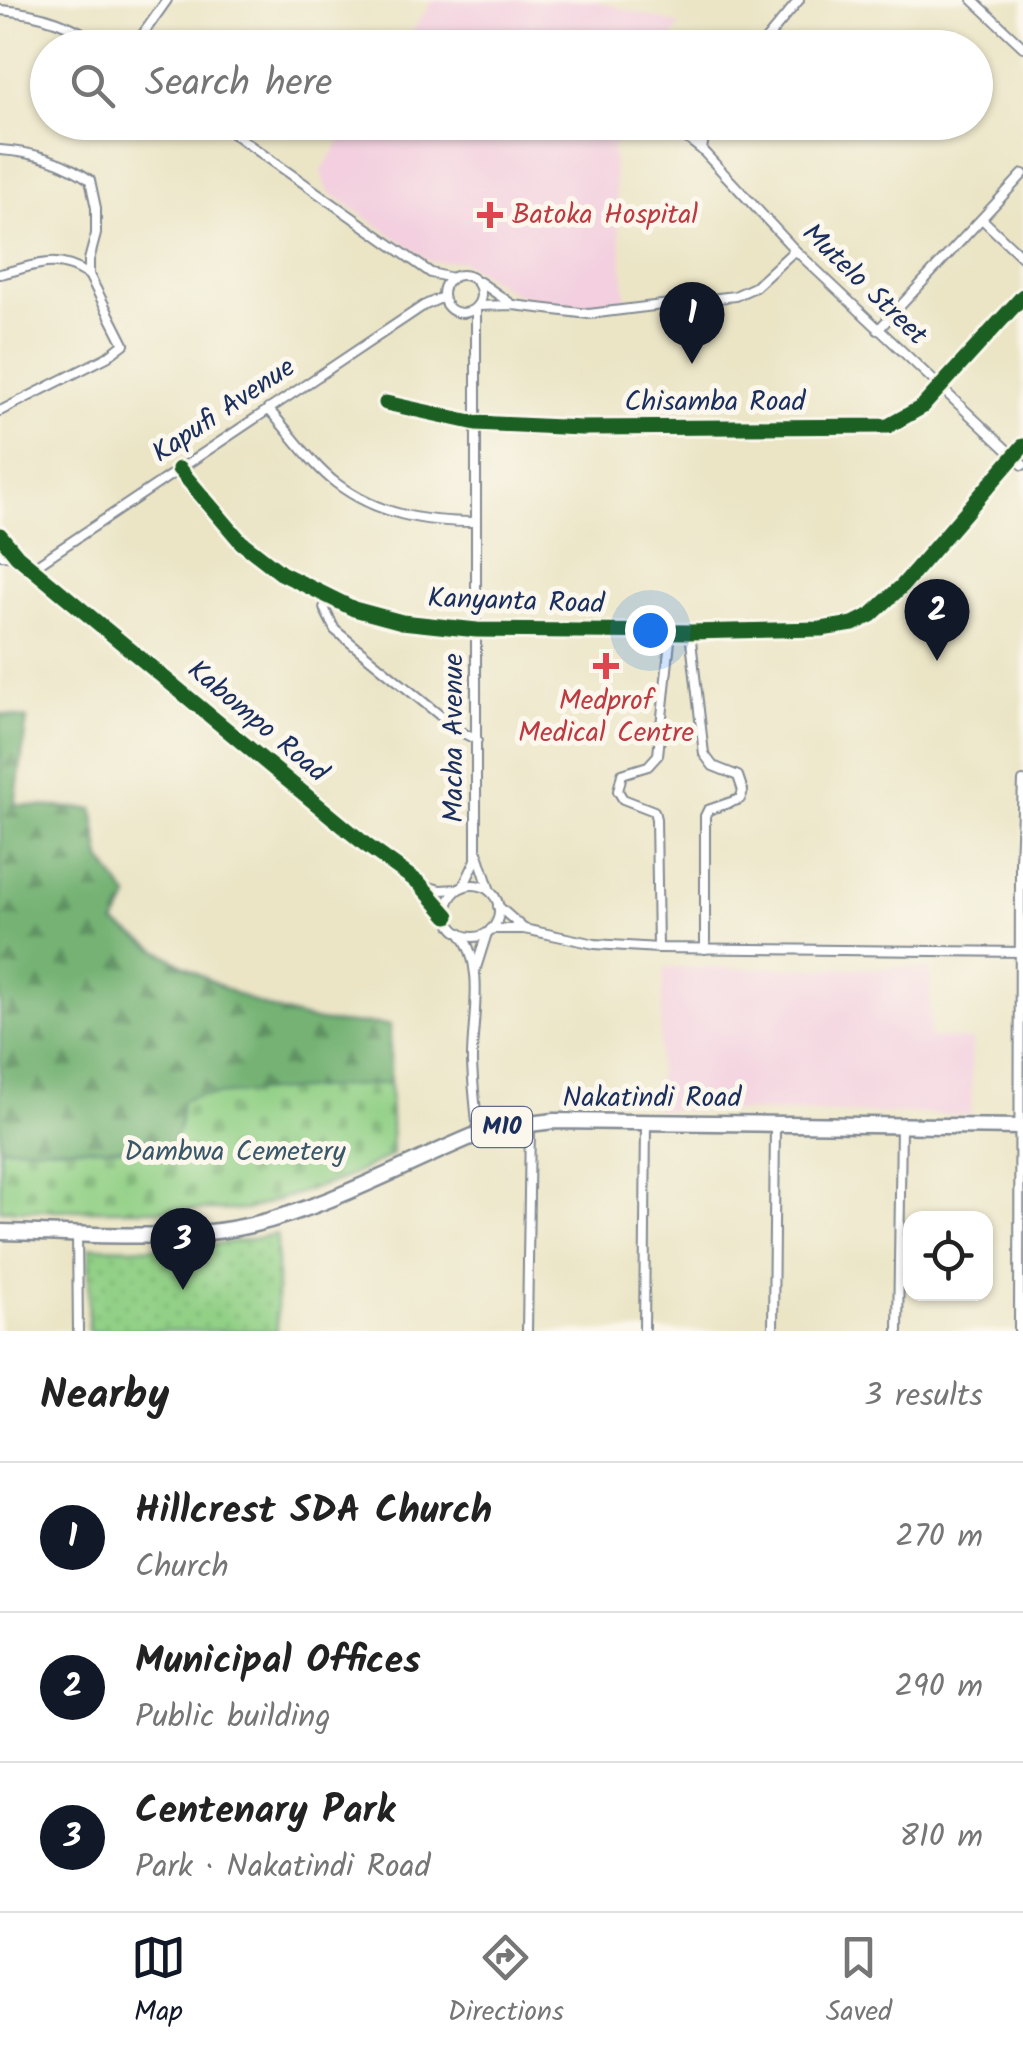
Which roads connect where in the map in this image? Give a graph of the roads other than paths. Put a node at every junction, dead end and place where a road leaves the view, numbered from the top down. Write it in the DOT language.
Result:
graph roads {
  1 [pos="167,0"];
  2 [pos="799,0"];
  3 [pos="973,0"];
  4 [pos="0,10"];
  5 [pos="78,30"];
  6 [pos="146,30"];
  7 [pos="774,30"];
  8 [pos="1023,46"];
  9 [pos="243,140"];
  10 [pos="690,140"];
  11 [pos="703,140"];
  12 [pos="0,150"];
  13 [pos="702,150"];
  14 [pos="1023,174"];
  15 [pos="982,219"];
  16 [pos="795,250"];
  17 [pos="1023,258"];
  18 [pos="431,273"];
  19 [pos="0,274"];
  20 [pos="90,276"];
  21 [pos="452,278"];
  22 [pos="474,279"];
  23 [pos="443,295"];
  24 [pos="1023,296"];
  25 [pos="513,305"];
  26 [pos="477,307"];
  27 [pos="456,312"];
  28 [pos="878,330"];
  29 [pos="474,333"];
  30 [pos="940,388"];
  31 [pos="386,403"];
  32 [pos="268,409"];
  33 [pos="0,411"];
  34 [pos="476,422"];
  35 [pos="1023,446"];
  36 [pos="1013,457"];
  37 [pos="1023,465"];
  38 [pos="179,469"];
  39 [pos="476,522"];
  40 [pos="0,534"];
  41 [pos="0,555"];
  42 [pos="18,556"];
  43 [pos="32,568"];
  44 [pos="329,597"];
  45 [pos="477,630"];
  46 [pos="671,631"];
  47 [pos="690,632"];
  48 [pos="477,740"];
  49 [pos="1023,781"];
  50 [pos="476,844"];
  51 [pos="1022,863"];
  52 [pos="418,883"];
  53 [pos="461,888"];
  54 [pos="490,891"];
  55 [pos="498,906"];
  56 [pos="448,916"];
  57 [pos="524,929"];
  58 [pos="490,930"];
  59 [pos="460,932"];
  60 [pos="658,948"];
  61 [pos="705,949"];
  62 [pos="1022,952"];
  63 [pos="474,972"];
  64 [pos="646,1122"];
  65 [pos="530,1124"];
  66 [pos="774,1124"];
  67 [pos="900,1126"];
  68 [pos="1022,1127"];
  69 [pos="478,1134"];
  70 [pos="1022,1196"];
  71 [pos="0,1232"];
  72 [pos="77,1233"];
  73 [pos="78,1331"];
  74 [pos="526,1331"];
  75 [pos="644,1331"];
  76 [pos="773,1331"];
  77 [pos="898,1331"];
  78 [pos="1020,1331"];
  1 -- 6 [label="street"];
  2 -- 7 [label="street"];
  3 -- 8 [label="street"];
  4 -- 5 [label="street"];
  9 -- 18 [label="street"];
  10 -- 13 [label="street, Mutelo Street"];
  11 -- 13 [label="street"];
  12 -- 20 [label="street"];
  13 -- 16 [label="street, Mutelo Street"];
  14 -- 15 [label="street"];
  15 -- 17 [label="street"];
  15 -- 28 [label="street"];
  16 -- 25 [label="street"];
  16 -- 28 [label="street, Mutelo Street"];
  18 -- 21 [label="street"];
  18 -- 23 [label="street"];
  19 -- 20 [label="street"];
  20 -- 33 [label="street"];
  21 -- 22 [label="street"];
  21 -- 23 [label="street"];
  22 -- 25 [label="street"];
  22 -- 26 [label="street"];
  23 -- 27 [label="street"];
  23 -- 32 [label="street, Kapufi Avenue"];
  24 -- 30 [label="street, Chisamba Road"];
  25 -- 26 [label="street"];
  26 -- 27 [label="street"];
  26 -- 29 [label="street, Macha Avenue"];
  27 -- 29 [label="street"];
  28 -- 30 [label="street, Mutelo Street"];
  29 -- 34 [label="street, Macha Avenue"];
  30 -- 34 [label="street, Chisamba Road"];
  30 -- 36 [label="street, Mutelo Street"];
  31 -- 34 [label="street, Chisamba Road"];
  32 -- 38 [label="street, Kapufi Avenue"];
  32 -- 39 [label="street"];
  34 -- 39 [label="street, Macha Avenue"];
  35 -- 36 [label="street, Kanyanta Road"];
  36 -- 37 [label="street, Mutelo Street"];
  36 -- 47 [label="street, Kanyanta Road"];
  38 -- 43 [label="street, Kapufi Avenue"];
  38 -- 44 [label="street, Kanyanta Road"];
  39 -- 45 [label="street, Macha Avenue"];
  40 -- 42 [label="street, Kabompo Road"];
  41 -- 42 [label="street"];
  42 -- 43 [label="street, Kabompo Road"];
  43 -- 52 [label="street, Kabompo Road"];
  44 -- 45 [label="street, Kanyanta Road"];
  44 -- 48 [label="street"];
  45 -- 46 [label="street, Kanyanta Road"];
  45 -- 48 [label="street, Macha Avenue"];
  46 -- 47 [label="street, Kanyanta Road"];
  46 -- 60 [label="street"];
  47 -- 61 [label="street"];
  48 -- 50 [label="street, Macha Avenue"];
  49 -- 51 [label="street"];
  50 -- 53 [label="street, Macha Avenue"];
  50 -- 54 [label="street, Macha Avenue"];
  51 -- 62 [label="street"];
  52 -- 53 [label="street, Kabompo Road"];
  52 -- 56 [label="street, Kabompo Road"];
  53 -- 54 [label="street"];
  53 -- 56 [label="street"];
  54 -- 55 [label="street"];
  55 -- 57 [label="street"];
  55 -- 58 [label="street"];
  56 -- 59 [label="street"];
  57 -- 58 [label="street"];
  57 -- 60 [label="street"];
  58 -- 59 [label="street"];
  58 -- 63 [label="street"];
  59 -- 63 [label="street"];
  60 -- 61 [label="street"];
  61 -- 62 [label="street"];
  62 -- 68 [label="street"];
  63 -- 69 [label="street"];
  64 -- 65 [label="highway, Nakatindi Road / M10"];
  64 -- 66 [label="highway, Nakatindi Road / M10"];
  64 -- 75 [label="street"];
  65 -- 69 [label="highway, Nakatindi Road / M10"];
  65 -- 74 [label="street"];
  66 -- 67 [label="highway, Nakatindi Road / M10"];
  66 -- 76 [label="street"];
  67 -- 68 [label="highway, Nakatindi Road / M10"];
  67 -- 77 [label="street"];
  68 -- 70 [label="street"];
  69 -- 72 [label="highway, Nakatindi Road / M10"];
  70 -- 78 [label="street"];
  71 -- 72 [label="highway, Nakatindi Road / M10"];
  72 -- 73 [label="street"];
}
